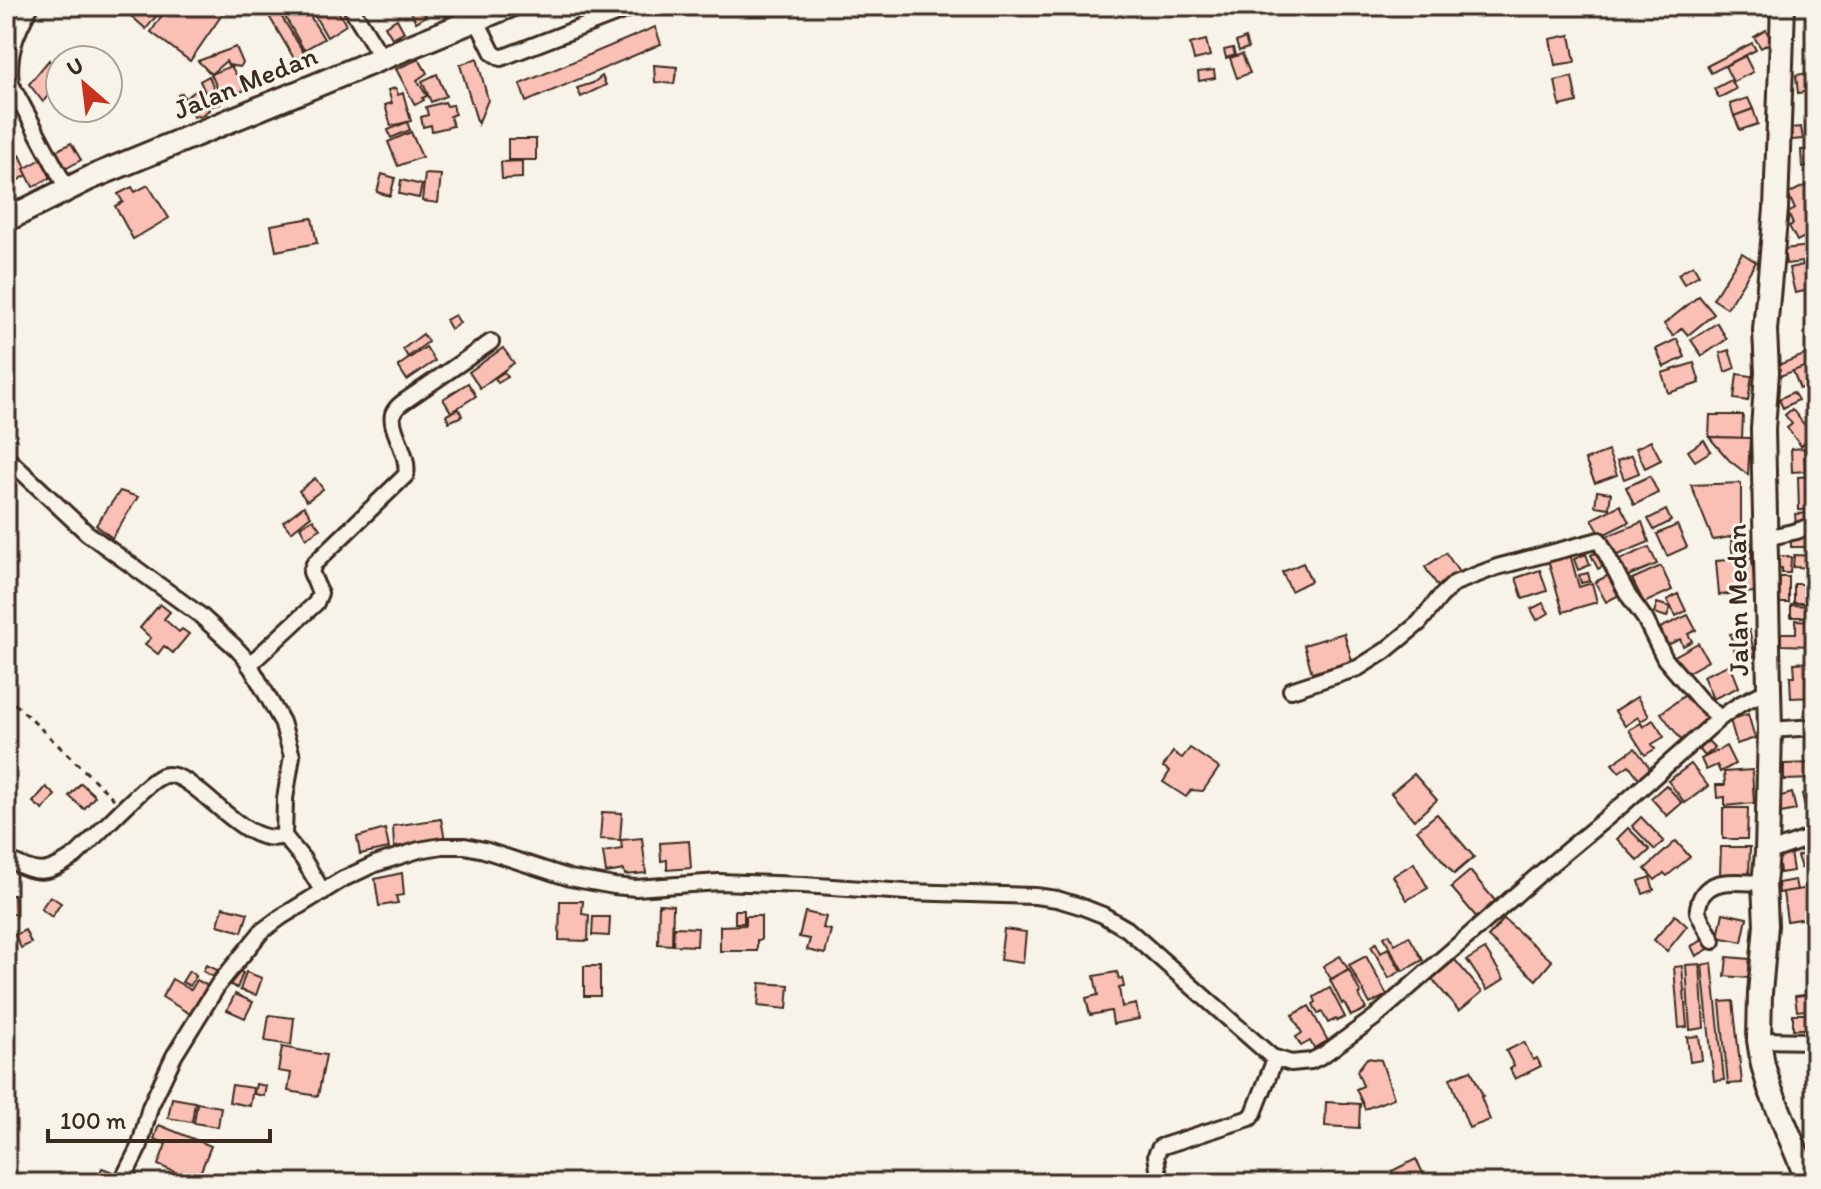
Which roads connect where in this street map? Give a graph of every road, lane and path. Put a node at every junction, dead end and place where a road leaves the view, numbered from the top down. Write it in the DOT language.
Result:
graph roads {
  1 [pos="31,6"];
  2 [pos="350,6"];
  3 [pos="509,6"];
  4 [pos="636,6"];
  5 [pos="1783,6"];
  6 [pos="476,19"];
  7 [pos="382,58"];
  8 [pos="67,189"];
  9 [pos="6,220"];
  10 [pos="491,342"];
  11 [pos="6,457"];
  12 [pos="1815,524"];
  13 [pos="1766,538"];
  14 [pos="249,665"];
  15 [pos="1291,690"];
  16 [pos="1769,690"];
  17 [pos="6,695"];
  18 [pos="1720,718"];
  19 [pos="1815,727"];
  20 [pos="1770,730"];
  21 [pos="124,808"];
  22 [pos="284,836"];
  23 [pos="1815,836"];
  24 [pos="1767,853"];
  25 [pos="6,858"];
  26 [pos="1764,883"];
  27 [pos="323,892"];
  28 [pos="1713,941"];
  29 [pos="1759,1040"];
  30 [pos="1815,1041"];
  31 [pos="1275,1059"];
  32 [pos="121,1183"];
  33 [pos="1160,1183"];
  34 [pos="1809,1183"];
  1 -- 8 [label="street"];
  2 -- 7 [label="street"];
  3 -- 6 [label="highway, Jalan Medan"];
  4 -- 6 [label="street"];
  5 -- 13 [label="highway, Jalan Medan"];
  6 -- 7 [label="highway, Jalan Medan"];
  7 -- 8 [label="highway, Jalan Medan"];
  8 -- 9 [label="highway, Jalan Medan"];
  10 -- 14 [label="street"];
  11 -- 14 [label="street"];
  12 -- 13 [label="street"];
  13 -- 16 [label="highway, Jalan Medan"];
  14 -- 22 [label="street"];
  15 -- 18 [label="street"];
  16 -- 18 [label="street"];
  16 -- 20 [label="highway, Jalan Medan"];
  17 -- 21 [label="path"];
  18 -- 31 [label="street"];
  19 -- 20 [label="street"];
  20 -- 24 [label="highway, Jalan Medan"];
  21 -- 22 [label="street"];
  21 -- 25 [label="street"];
  22 -- 27 [label="street"];
  23 -- 24 [label="street"];
  24 -- 26 [label="highway, Jalan Medan"];
  26 -- 28 [label="street"];
  26 -- 29 [label="highway, Jalan Medan"];
  27 -- 31 [label="street"];
  27 -- 32 [label="street"];
  29 -- 30 [label="street"];
  29 -- 34 [label="highway, Jalan Medan"];
  31 -- 33 [label="street"];
}
